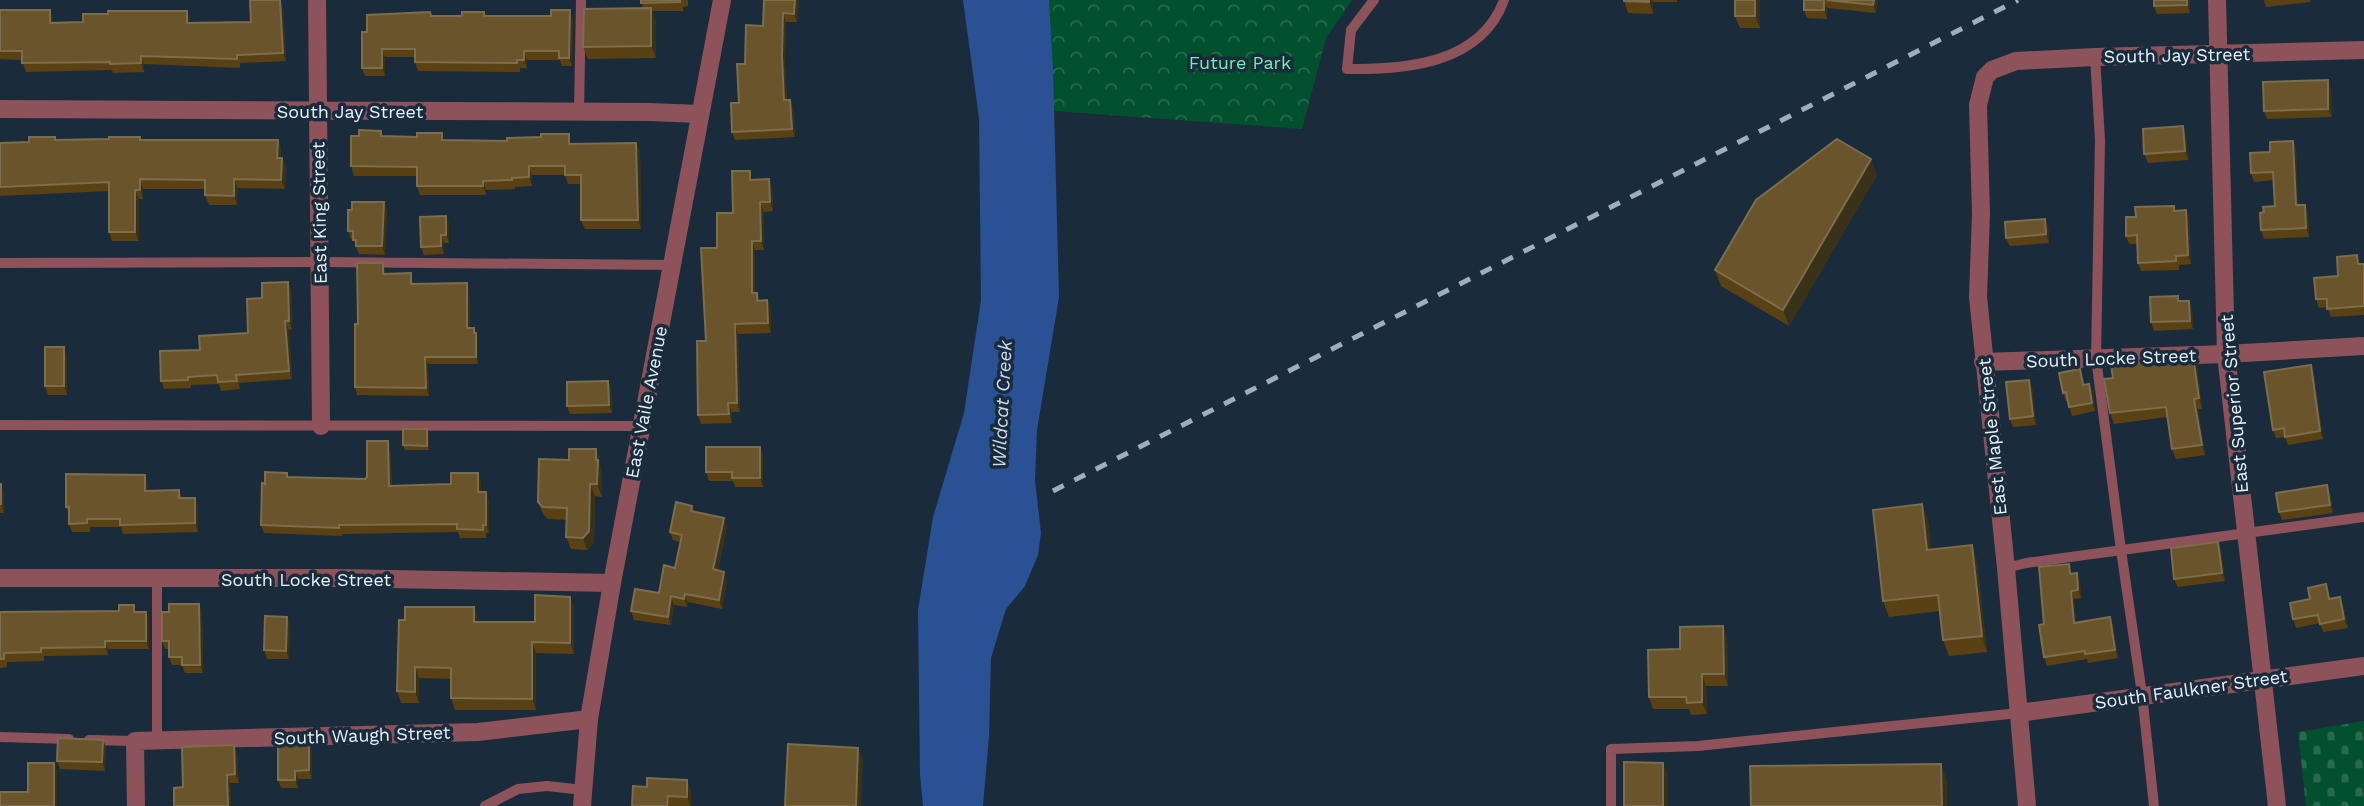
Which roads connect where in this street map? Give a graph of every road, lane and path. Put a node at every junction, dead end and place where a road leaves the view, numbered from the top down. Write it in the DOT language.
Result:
graph roads {
  1 [pos="317,0"];
  2 [pos="581,0"];
  3 [pos="722,0"];
  4 [pos="1374,0"];
  5 [pos="1504,0"];
  6 [pos="2217,0"];
  7 [pos="2364,50"];
  8 [pos="2218,55"];
  9 [pos="2095,57"];
  10 [pos="1992,70"];
  11 [pos="0,109"];
  12 [pos="318,111"];
  13 [pos="579,112"];
  14 [pos="700,114"];
  15 [pos="319,262"];
  16 [pos="0,263"];
  17 [pos="671,265"];
  18 [pos="2364,346"];
  19 [pos="2226,354"];
  20 [pos="2096,358"];
  21 [pos="1983,362"];
  22 [pos="0,425"];
  23 [pos="321,426"];
  24 [pos="641,426"];
  25 [pos="2364,517"];
  26 [pos="2246,534"];
  27 [pos="2121,550"];
  28 [pos="2006,568"];
  29 [pos="0,578"];
  30 [pos="158,579"];
  31 [pos="612,583"];
  32 [pos="2364,666"];
  33 [pos="2262,679"];
  34 [pos="2142,694"];
  35 [pos="2019,713"];
  36 [pos="589,719"];
  37 [pos="0,737"];
  38 [pos="135,741"];
  39 [pos="158,741"];
  40 [pos="583,798"];
  41 [pos="136,806"];
  42 [pos="485,806"];
  43 [pos="1611,806"];
  44 [pos="2027,806"];
  45 [pos="2154,806"];
  46 [pos="2277,806"];
  1 -- 12 [label="street, East King Street"];
  2 -- 13 [label="lane"];
  3 -- 14 [label="street, East Vaile Avenue"];
  4 -- 5 [label="lane"];
  6 -- 8 [label="street, East Superior Street"];
  7 -- 8 [label="street, South Jay Street"];
  8 -- 9 [label="street, South Jay Street"];
  8 -- 19 [label="street, East Superior Street"];
  9 -- 10 [label="street, South Jay Street"];
  9 -- 20 [label="lane"];
  10 -- 21 [label="street, East Maple Street"];
  11 -- 12 [label="street, South Jay Street"];
  12 -- 13 [label="street, South Jay Street"];
  12 -- 15 [label="street, East King Street"];
  13 -- 14 [label="street, South Jay Street"];
  14 -- 17 [label="street, East Vaile Avenue"];
  15 -- 16 [label="lane"];
  15 -- 17 [label="lane"];
  15 -- 23 [label="street, East King Street"];
  17 -- 24 [label="street, East Vaile Avenue"];
  18 -- 19 [label="street, South Locke Street"];
  19 -- 20 [label="street, South Locke Street"];
  19 -- 26 [label="street, East Superior Street"];
  20 -- 21 [label="street, South Locke Street"];
  20 -- 27 [label="lane"];
  21 -- 28 [label="street, East Maple Street"];
  22 -- 23 [label="lane"];
  23 -- 24 [label="lane"];
  24 -- 31 [label="street, East Vaile Avenue"];
  25 -- 26 [label="lane"];
  26 -- 27 [label="lane"];
  26 -- 33 [label="street, East Superior Street"];
  27 -- 28 [label="lane"];
  27 -- 34 [label="lane"];
  28 -- 35 [label="street, East Maple Street"];
  29 -- 30 [label="street, South Locke Street"];
  30 -- 31 [label="street, South Locke Street"];
  30 -- 39 [label="lane"];
  31 -- 36 [label="street, East Vaile Avenue"];
  32 -- 33 [label="street, South Faulkner Street"];
  33 -- 34 [label="street, South Faulkner Street"];
  33 -- 46 [label="street, East Superior Street"];
  34 -- 35 [label="street, South Faulkner Street"];
  34 -- 45 [label="lane"];
  35 -- 43 [label="lane"];
  35 -- 44 [label="street, East Maple Street"];
  36 -- 39 [label="street, South Waugh Street"];
  36 -- 40 [label="street, East Vaile Avenue"];
  37 -- 38 [label="lane"];
  38 -- 39 [label="street, South Waugh Street"];
  38 -- 41 [label="street"];
  40 -- 42 [label="lane"];
}
